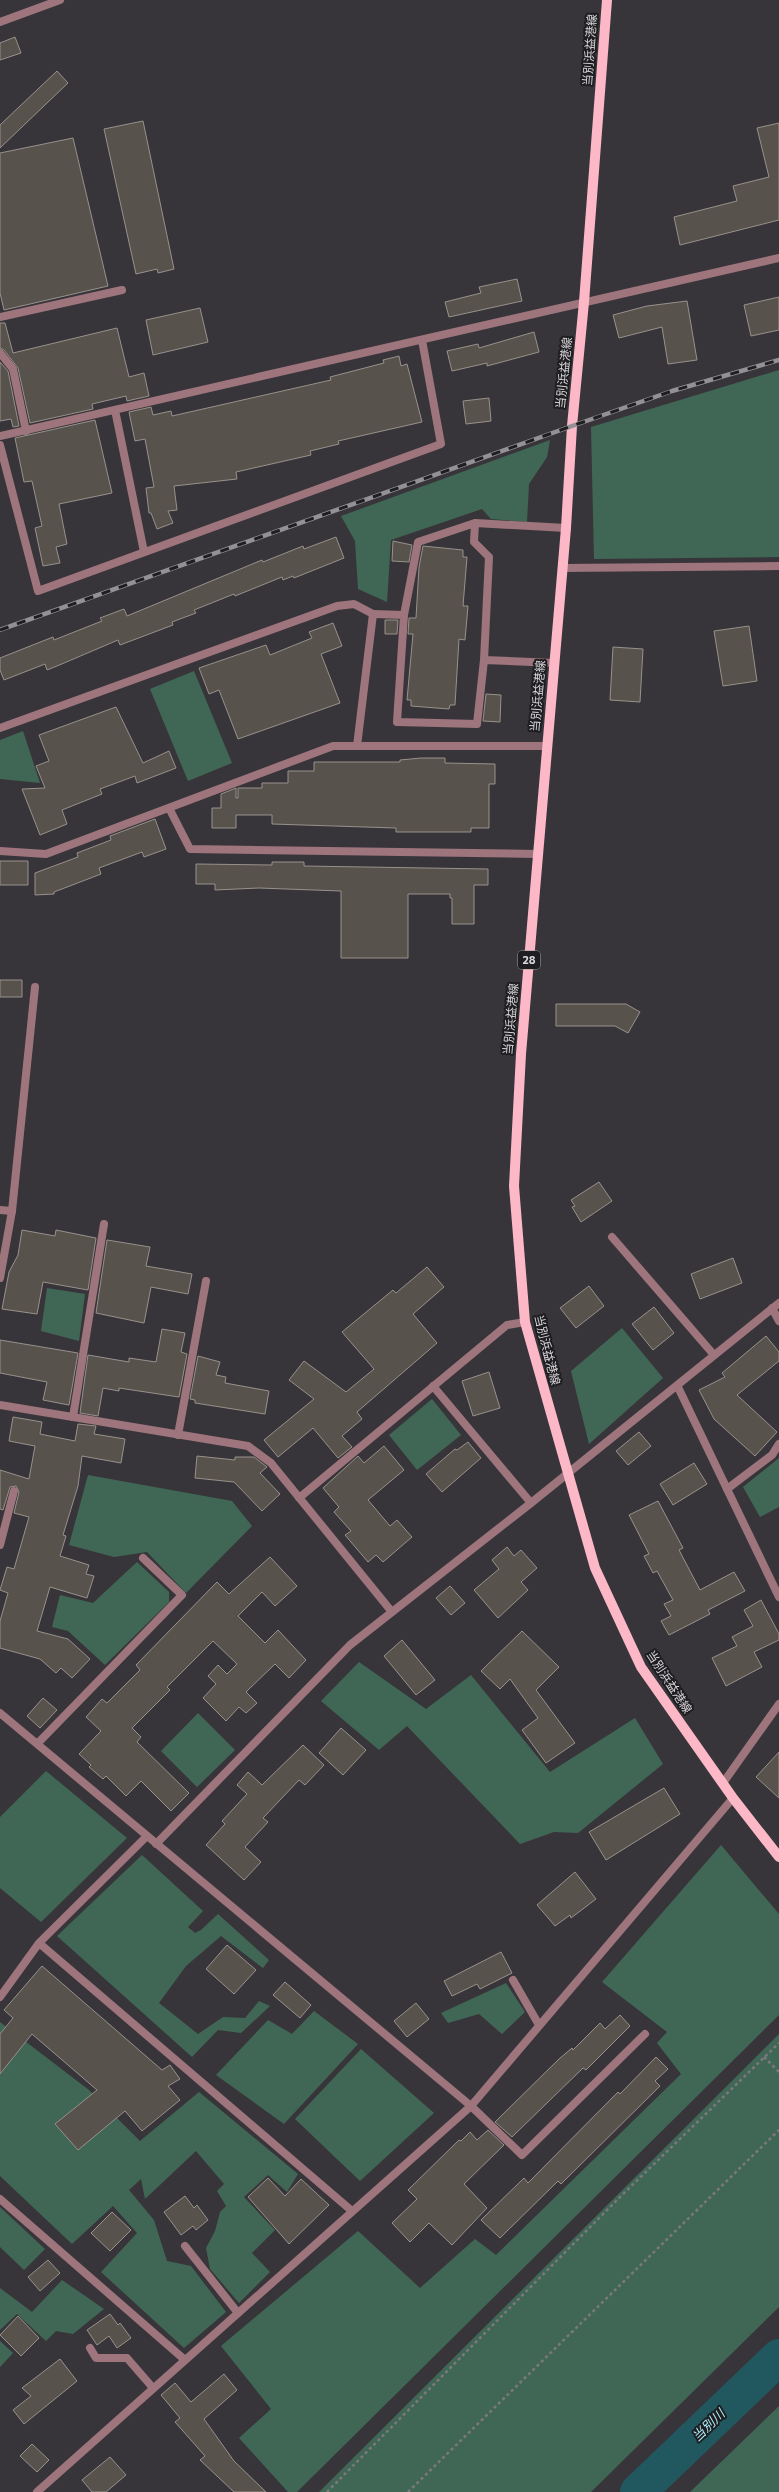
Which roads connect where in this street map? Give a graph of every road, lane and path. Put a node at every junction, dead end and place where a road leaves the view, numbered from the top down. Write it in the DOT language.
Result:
graph roads {
  1 [pos="60,0"];
  2 [pos="607,0"];
  3 [pos="0,22"];
  4 [pos="779,258"];
  5 [pos="122,290"];
  6 [pos="584,302"];
  7 [pos="0,317"];
  8 [pos="422,340"];
  9 [pos="0,353"];
  10 [pos="115,410"];
  11 [pos="26,430"];
  12 [pos="0,436"];
  13 [pos="0,445"];
  14 [pos="476,523"];
  15 [pos="566,528"];
  16 [pos="144,552"];
  17 [pos="779,566"];
  18 [pos="562,568"];
  19 [pos="372,614"];
  20 [pos="404,615"];
  21 [pos="484,660"];
  22 [pos="554,663"];
  23 [pos="0,728"];
  24 [pos="357,746"];
  25 [pos="547,746"];
  26 [pos="168,808"];
  27 [pos="0,851"];
  28 [pos="538,854"];
  29 [pos="35,987"];
  30 [pos="0,1210"];
  31 [pos="12,1211"];
  32 [pos="104,1224"];
  33 [pos="612,1237"];
  34 [pos="0,1278"];
  35 [pos="206,1281"];
  36 [pos="776,1305"];
  37 [pos="779,1321"];
  38 [pos="525,1322"];
  39 [pos="714,1355"];
  40 [pos="676,1385"];
  41 [pos="433,1386"];
  42 [pos="0,1405"];
  43 [pos="73,1417"];
  44 [pos="178,1434"];
  45 [pos="779,1444"];
  46 [pos="569,1471"];
  47 [pos="727,1489"];
  48 [pos="14,1492"];
  49 [pos="299,1498"];
  50 [pos="531,1503"];
  51 [pos="0,1545"];
  52 [pos="143,1558"];
  53 [pos="779,1597"];
  54 [pos="392,1612"];
  55 [pos="779,1704"];
  56 [pos="0,1713"];
  57 [pos="38,1743"];
  58 [pos="723,1783"];
  59 [pos="733,1798"];
  60 [pos="147,1836"];
  61 [pos="156,1844"];
  62 [pos="779,1857"];
  63 [pos="39,1943"];
  64 [pos="513,1980"];
  65 [pos="0,1997"];
  66 [pos="539,2026"];
  67 [pos="645,2034"];
  68 [pos="779,2043"];
  69 [pos="764,2057"];
  70 [pos="779,2072"];
  71 [pos="471,2106"];
  72 [pos="779,2130"];
  73 [pos="0,2199"];
  74 [pos="352,2211"];
  75 [pos="184,2246"];
  76 [pos="238,2313"];
  77 [pos="90,2348"];
  78 [pos="185,2360"];
  79 [pos="154,2388"];
  80 [pos="36,2492"];
  81 [pos="327,2492"];
  82 [pos="408,2492"];
  1 -- 3 [label="street"];
  2 -- 6 [label="main road, 当別浜益港線 / 28"];
  4 -- 6 [label="street"];
  5 -- 7 [label="street"];
  6 -- 8 [label="street"];
  6 -- 15 [label="main road, 当別浜益港線 / 28"];
  8 -- 10 [label="street"];
  8 -- 16 [label="street"];
  9 -- 11 [label="street"];
  10 -- 11 [label="street"];
  10 -- 16 [label="street"];
  11 -- 12 [label="street"];
  13 -- 16 [label="street"];
  14 -- 15 [label="street"];
  14 -- 20 [label="street"];
  14 -- 21 [label="street"];
  15 -- 18 [label="main road, 当別浜益港線 / 28"];
  17 -- 18 [label="street"];
  18 -- 22 [label="main road, 当別浜益港線 / 28"];
  19 -- 20 [label="street"];
  19 -- 23 [label="street"];
  19 -- 24 [label="street"];
  20 -- 21 [label="street"];
  21 -- 22 [label="street"];
  22 -- 25 [label="main road, 当別浜益港線 / 28"];
  24 -- 25 [label="street"];
  24 -- 26 [label="street"];
  25 -- 28 [label="main road, 当別浜益港線 / 28"];
  26 -- 27 [label="street"];
  26 -- 28 [label="street"];
  28 -- 38 [label="main road, 当別浜益港線 / 28"];
  29 -- 31 [label="street"];
  30 -- 31 [label="street"];
  31 -- 34 [label="street"];
  32 -- 43 [label="street"];
  33 -- 39 [label="street"];
  35 -- 44 [label="street"];
  36 -- 37 [label="street"];
  36 -- 39 [label="street"];
  38 -- 41 [label="street"];
  38 -- 46 [label="main road, 当別浜益港線 / 28"];
  39 -- 40 [label="street"];
  40 -- 46 [label="street"];
  40 -- 47 [label="street"];
  41 -- 49 [label="street"];
  41 -- 50 [label="street"];
  42 -- 43 [label="street"];
  43 -- 44 [label="street"];
  44 -- 49 [label="street"];
  45 -- 47 [label="street"];
  46 -- 50 [label="street"];
  46 -- 58 [label="main road, 当別浜益港線 / 28"];
  47 -- 53 [label="street"];
  48 -- 51 [label="street"];
  49 -- 54 [label="street"];
  50 -- 54 [label="street"];
  52 -- 57 [label="street"];
  54 -- 61 [label="street"];
  55 -- 58 [label="street"];
  56 -- 57 [label="street"];
  57 -- 60 [label="street"];
  58 -- 59 [label="main road, 当別浜益港線 / 28"];
  59 -- 62 [label="main road, 当別浜益港線 / 28"];
  59 -- 66 [label="street"];
  60 -- 61 [label="street"];
  60 -- 63 [label="street"];
  61 -- 71 [label="street"];
  63 -- 65 [label="street"];
  63 -- 74 [label="street"];
  64 -- 66 [label="street"];
  66 -- 71 [label="street"];
  67 -- 71 [label="street"];
  68 -- 69 [label="path"];
  69 -- 70 [label="path"];
  69 -- 81 [label="path"];
  71 -- 74 [label="street"];
  72 -- 82 [label="path"];
  73 -- 78 [label="street"];
  74 -- 76 [label="street"];
  75 -- 76 [label="street"];
  76 -- 78 [label="street"];
  77 -- 79 [label="street"];
  78 -- 79 [label="street"];
  79 -- 80 [label="street"];
}
